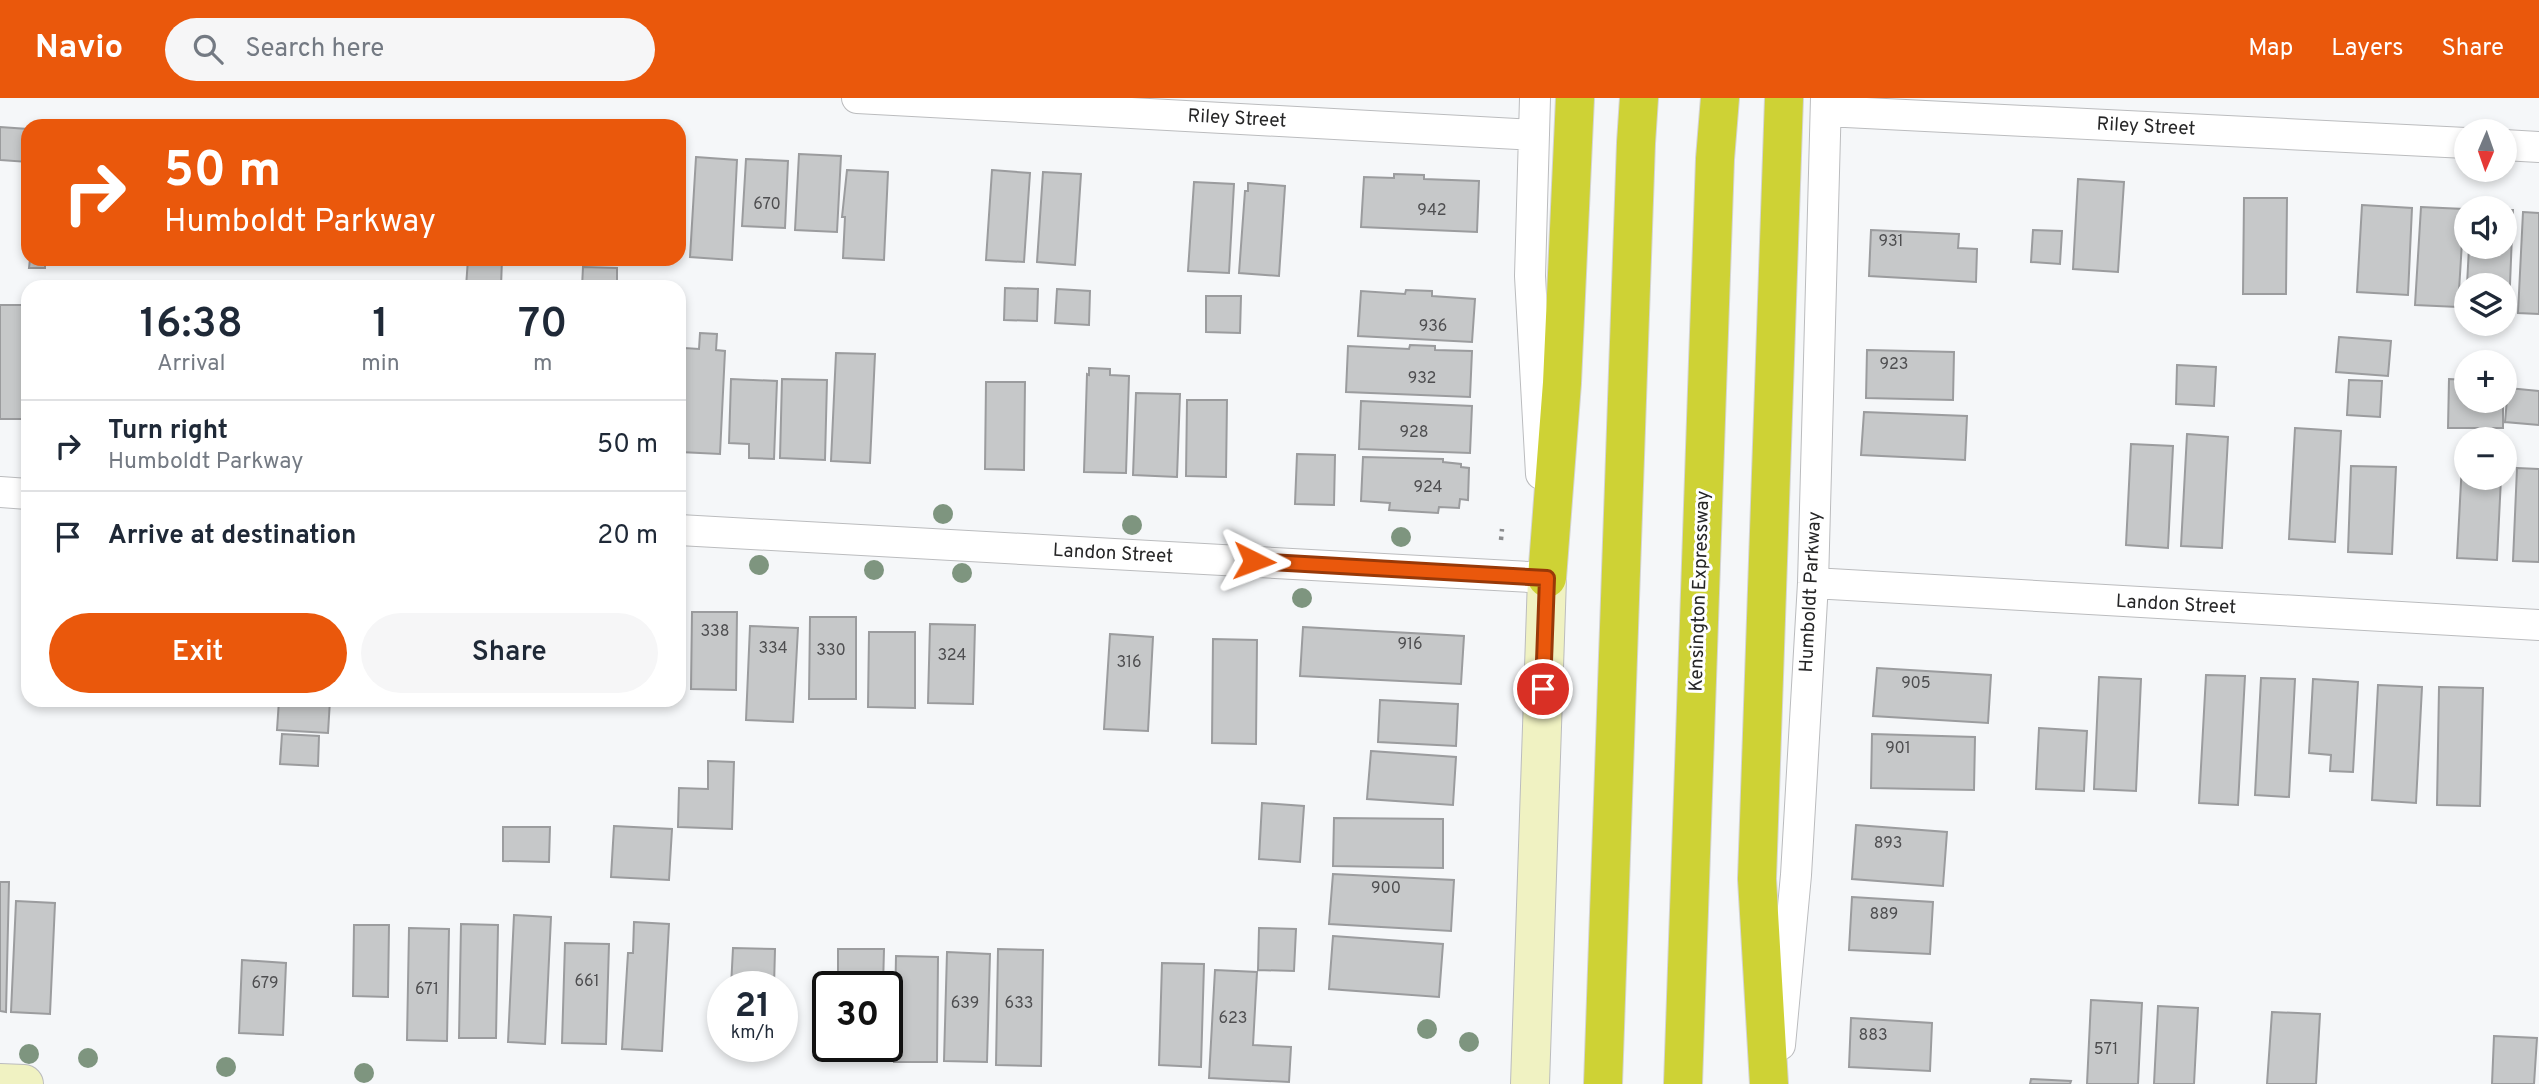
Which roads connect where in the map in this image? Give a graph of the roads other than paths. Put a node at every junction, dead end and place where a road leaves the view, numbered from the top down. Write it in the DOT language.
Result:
graph roads {
  1 [pos="857,98"];
  2 [pos="1535,98"];
  3 [pos="1575,98"];
  4 [pos="1639,98"];
  5 [pos="1720,98"];
  6 [pos="1784,98"];
  7 [pos="1826,105"];
  8 [pos="1534,135"];
  9 [pos="2454,143"];
  10 [pos="2517,146"];
  11 [pos="2539,147"];
  12 [pos="0,492"];
  13 [pos="21,494"];
  14 [pos="686,530"];
  15 [pos="1547,578"];
  16 [pos="1813,583"];
  17 [pos="2539,625"];
  18 [pos="0,1083"];
  19 [pos="24,1084"];
  20 [pos="1530,1084"];
  21 [pos="1604,1084"];
  22 [pos="1683,1084"];
  23 [pos="1769,1084"];
  24 [pos="1776,1084"];
  1 -- 8 [label="street, Riley Street"];
  2 -- 8 [label="street"];
  3 -- 15 [label="highway"];
  4 -- 21 [label="highway"];
  5 -- 22 [label="highway, Kensington Expressway"];
  6 -- 23 [label="highway"];
  7 -- 9 [label="street, Riley Street"];
  7 -- 16 [label="street, Humboldt Parkway"];
  8 -- 15 [label="street"];
  10 -- 11 [label="street"];
  12 -- 13 [label="street"];
  14 -- 15 [label="street, Landon Street"];
  15 -- 20 [label="street"];
  16 -- 17 [label="street, Landon Street"];
  16 -- 24 [label="street, Humboldt Parkway"];
  18 -- 19 [label="street"];
}
